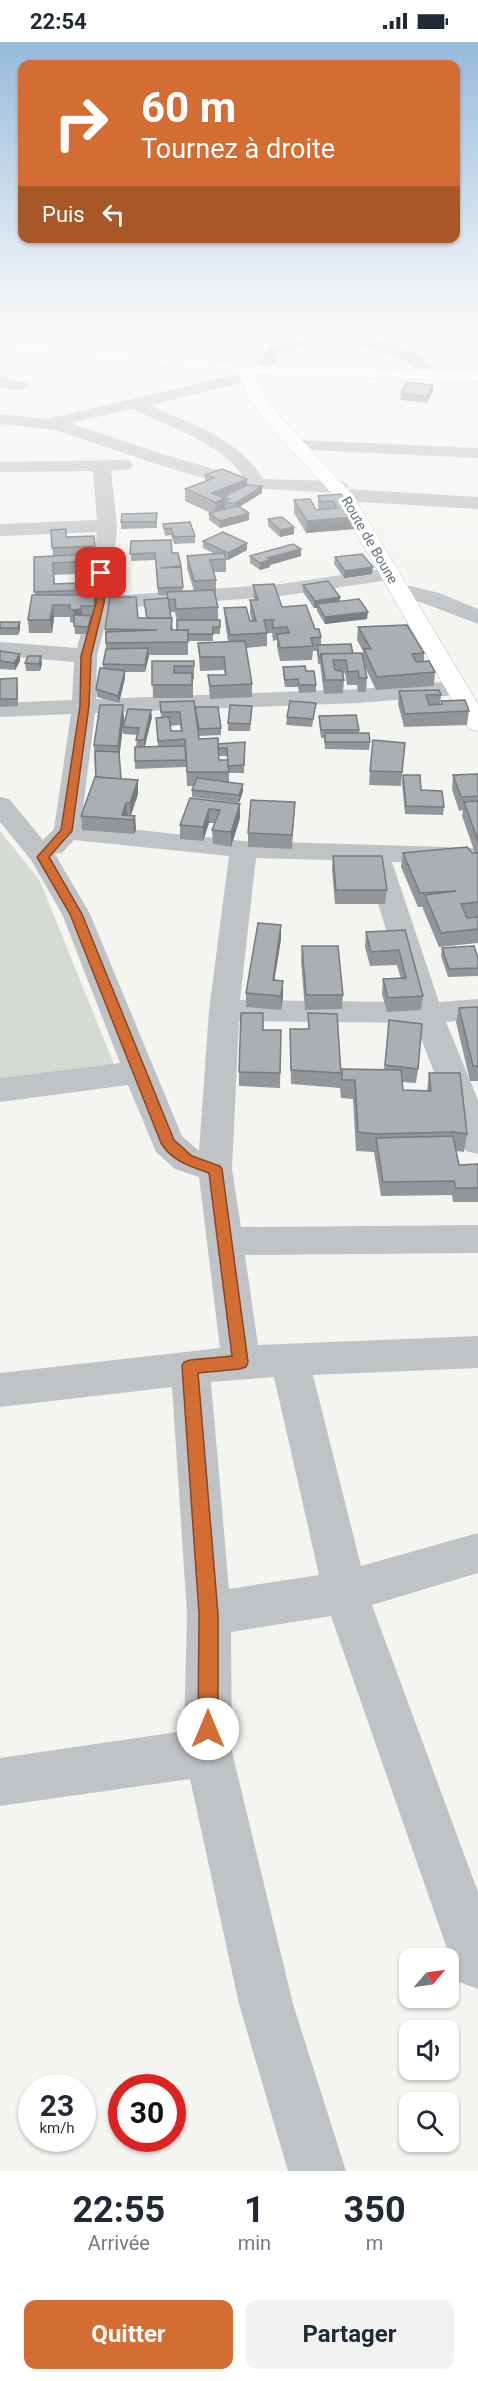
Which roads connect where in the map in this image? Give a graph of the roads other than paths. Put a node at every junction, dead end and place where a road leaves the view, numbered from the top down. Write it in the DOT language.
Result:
graph roads {
  1 [pos="61,426"];
  2 [pos="181,426"];
  3 [pos="280,426"];
  4 [pos="297,445"];
  5 [pos="478,453"];
  6 [pos="159,459"];
  7 [pos="101,466"];
  8 [pos="0,467"];
  9 [pos="257,484"];
  10 [pos="342,491"];
  11 [pos="478,503"];
  12 [pos="107,526"];
  13 [pos="0,530"];
  14 [pos="393,582"];
  15 [pos="100,603"];
  16 [pos="478,617"];
  17 [pos="0,649"];
  18 [pos="86,656"];
  19 [pos="456,688"];
  20 [pos="84,706"];
  21 [pos="0,710"];
  22 [pos="478,724"];
  23 [pos="0,805"];
  24 [pos="67,831"];
  25 [pos="243,849"];
  26 [pos="376,853"];
  27 [pos="478,856"];
  28 [pos="43,857"];
  29 [pos="224,1010"];
  30 [pos="478,1010"];
  31 [pos="427,1013"];
  32 [pos="141,1072"];
  33 [pos="0,1090"];
  34 [pos="478,1142"];
  35 [pos="215,1169"];
  36 [pos="478,1239"];
  37 [pos="223,1241"];
  38 [pos="478,1352"];
  39 [pos="289,1359"];
  40 [pos="240,1362"];
  41 [pos="190,1366"];
  42 [pos="0,1390"];
  43 [pos="478,1553"];
  44 [pos="345,1592"];
  45 [pos="209,1614"];
  46 [pos="208,1752"];
  47 [pos="0,1782"];
  48 [pos="478,1963"];
  49 [pos="317,2171"];
  1 -- 6 [label="street"];
  2 -- 9 [label="street"];
  3 -- 4 [label="street, Route de Boune"];
  4 -- 5 [label="street"];
  4 -- 10 [label="street, Route de Boune"];
  6 -- 7 [label="street"];
  6 -- 9 [label="street"];
  7 -- 8 [label="street"];
  7 -- 12 [label="street"];
  9 -- 10 [label="street"];
  10 -- 11 [label="street"];
  10 -- 14 [label="street, Route de Boune"];
  12 -- 13 [label="street"];
  12 -- 15 [label="street"];
  14 -- 15 [label="street"];
  14 -- 16 [label="street"];
  14 -- 19 [label="street, Route de Boune"];
  15 -- 18 [label="street"];
  17 -- 18 [label="street"];
  18 -- 20 [label="street"];
  19 -- 20 [label="street"];
  19 -- 22 [label="street, Route de Boune"];
  20 -- 21 [label="street"];
  20 -- 24 [label="street"];
  23 -- 28 [label="street"];
  24 -- 25 [label="street"];
  24 -- 28 [label="street"];
  25 -- 26 [label="street"];
  25 -- 29 [label="street"];
  26 -- 27 [label="street"];
  26 -- 31 [label="street"];
  28 -- 32 [label="street"];
  29 -- 31 [label="street"];
  29 -- 35 [label="street"];
  30 -- 31 [label="street"];
  31 -- 34 [label="street"];
  32 -- 33 [label="street"];
  32 -- 35 [label="street"];
  35 -- 37 [label="street"];
  36 -- 37 [label="street"];
  37 -- 40 [label="street"];
  38 -- 39 [label="street"];
  39 -- 40 [label="street"];
  39 -- 44 [label="street"];
  40 -- 41 [label="street"];
  41 -- 42 [label="street"];
  41 -- 45 [label="street"];
  43 -- 44 [label="street"];
  44 -- 45 [label="street"];
  44 -- 48 [label="street"];
  45 -- 46 [label="street"];
  46 -- 47 [label="street"];
  46 -- 49 [label="street"];
}
